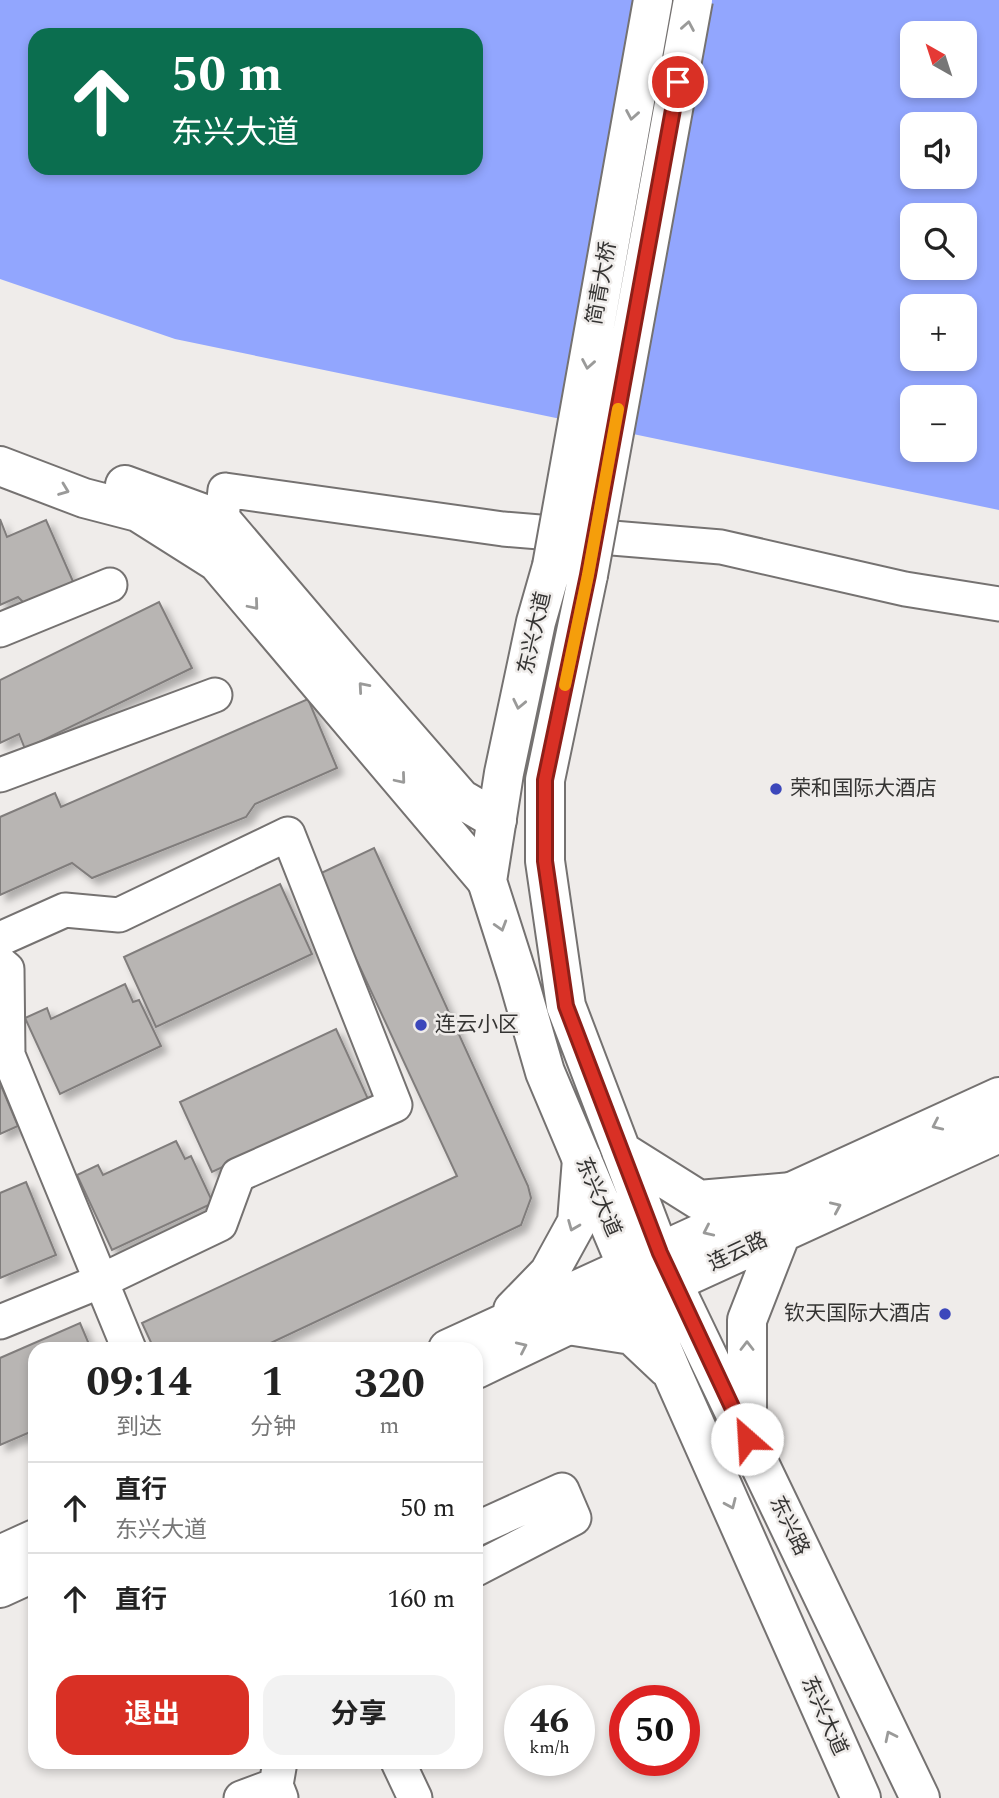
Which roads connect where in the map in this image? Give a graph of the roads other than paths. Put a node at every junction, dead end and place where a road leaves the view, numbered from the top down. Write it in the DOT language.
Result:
graph roads {
  1 [pos="653,0"];
  2 [pos="693,0"];
  3 [pos="0,440"];
  4 [pos="0,466"];
  5 [pos="221,520"];
  6 [pos="217,562"];
  7 [pos="551,566"];
  8 [pos="110,585"];
  9 [pos="999,604"];
  10 [pos="0,630"];
  11 [pos="215,695"];
  12 [pos="0,775"];
  13 [pos="497,820"];
  14 [pos="487,881"];
  15 [pos="0,939"];
  16 [pos="0,963"];
  17 [pos="4,1048"];
  18 [pos="999,1097"];
  19 [pos="999,1133"];
  20 [pos="621,1151"];
  21 [pos="582,1159"];
  22 [pos="792,1192"];
  23 [pos="781,1233"];
  24 [pos="650,1275"];
  25 [pos="101,1282"];
  26 [pos="0,1322"];
  27 [pos="568,1325"];
  28 [pos="498,1326"];
  29 [pos="126,1342"];
  30 [pos="463,1342"];
  31 [pos="483,1366"];
  32 [pos="674,1375"];
  33 [pos="747,1439"];
  34 [pos="483,1526"];
  35 [pos="28,1542"];
  36 [pos="0,1555"];
  37 [pos="483,1565"];
  38 [pos="28,1575"];
  39 [pos="0,1588"];
  40 [pos="401,1769"];
  41 [pos="279,1782"];
  42 [pos="241,1798"];
  43 [pos="415,1798"];
  44 [pos="860,1798"];
  45 [pos="920,1798"];
  1 -- 7 [label="main road, 简青大桥, one-way, bridge"];
  20 -- 2 [label="main road, 东兴大道, one-way, bridge"];
  3 -- 5 [label="main road"];
  4 -- 6 [label="main road, one-way"];
  5 -- 6 [label="street"];
  5 -- 9 [label="street"];
  13 -- 5 [label="main road, one-way"];
  6 -- 14 [label="main road, one-way"];
  7 -- 13 [label="main road, 东兴大道, one-way"];
  8 -- 10 [label="street"];
  11 -- 12 [label="street"];
  13 -- 14 [label="main road, 东兴大道"];
  14 -- 21 [label="main road, 东兴大道, one-way"];
  15 -- 25 [label="street"];
  16 -- 17 [label="street"];
  17 -- 25 [label="street"];
  18 -- 22 [label="main road, one-way"];
  23 -- 19 [label="main road, 连云路, one-way"];
  20 -- 22 [label="main road"];
  20 -- 24 [label="main road, 东兴大道"];
  21 -- 24 [label="main road, 东兴大道"];
  21 -- 28 [label="main road, one-way"];
  22 -- 24 [label="main road, one-way"];
  23 -- 24 [label="main road, 连云路"];
  33 -- 23 [label="main road, one-way"];
  24 -- 27 [label="main road, 连云路"];
  24 -- 28 [label="main road, 连云路"];
  24 -- 32 [label="main road, 东兴大道"];
  24 -- 33 [label="main road, 东兴路"];
  25 -- 26 [label="street"];
  25 -- 29 [label="street"];
  31 -- 27 [label="main road, 连云路, one-way"];
  27 -- 32 [label="main road"];
  28 -- 30 [label="main road, 连云路"];
  32 -- 44 [label="main road, 东兴大道, one-way"];
  45 -- 33 [label="main road, 东兴路, one-way"];
  34 -- 37 [label="street"];
  35 -- 36 [label="main road"];
  38 -- 39 [label="main road"];
  40 -- 43 [label="street"];
  41 -- 42 [label="street"];
}
